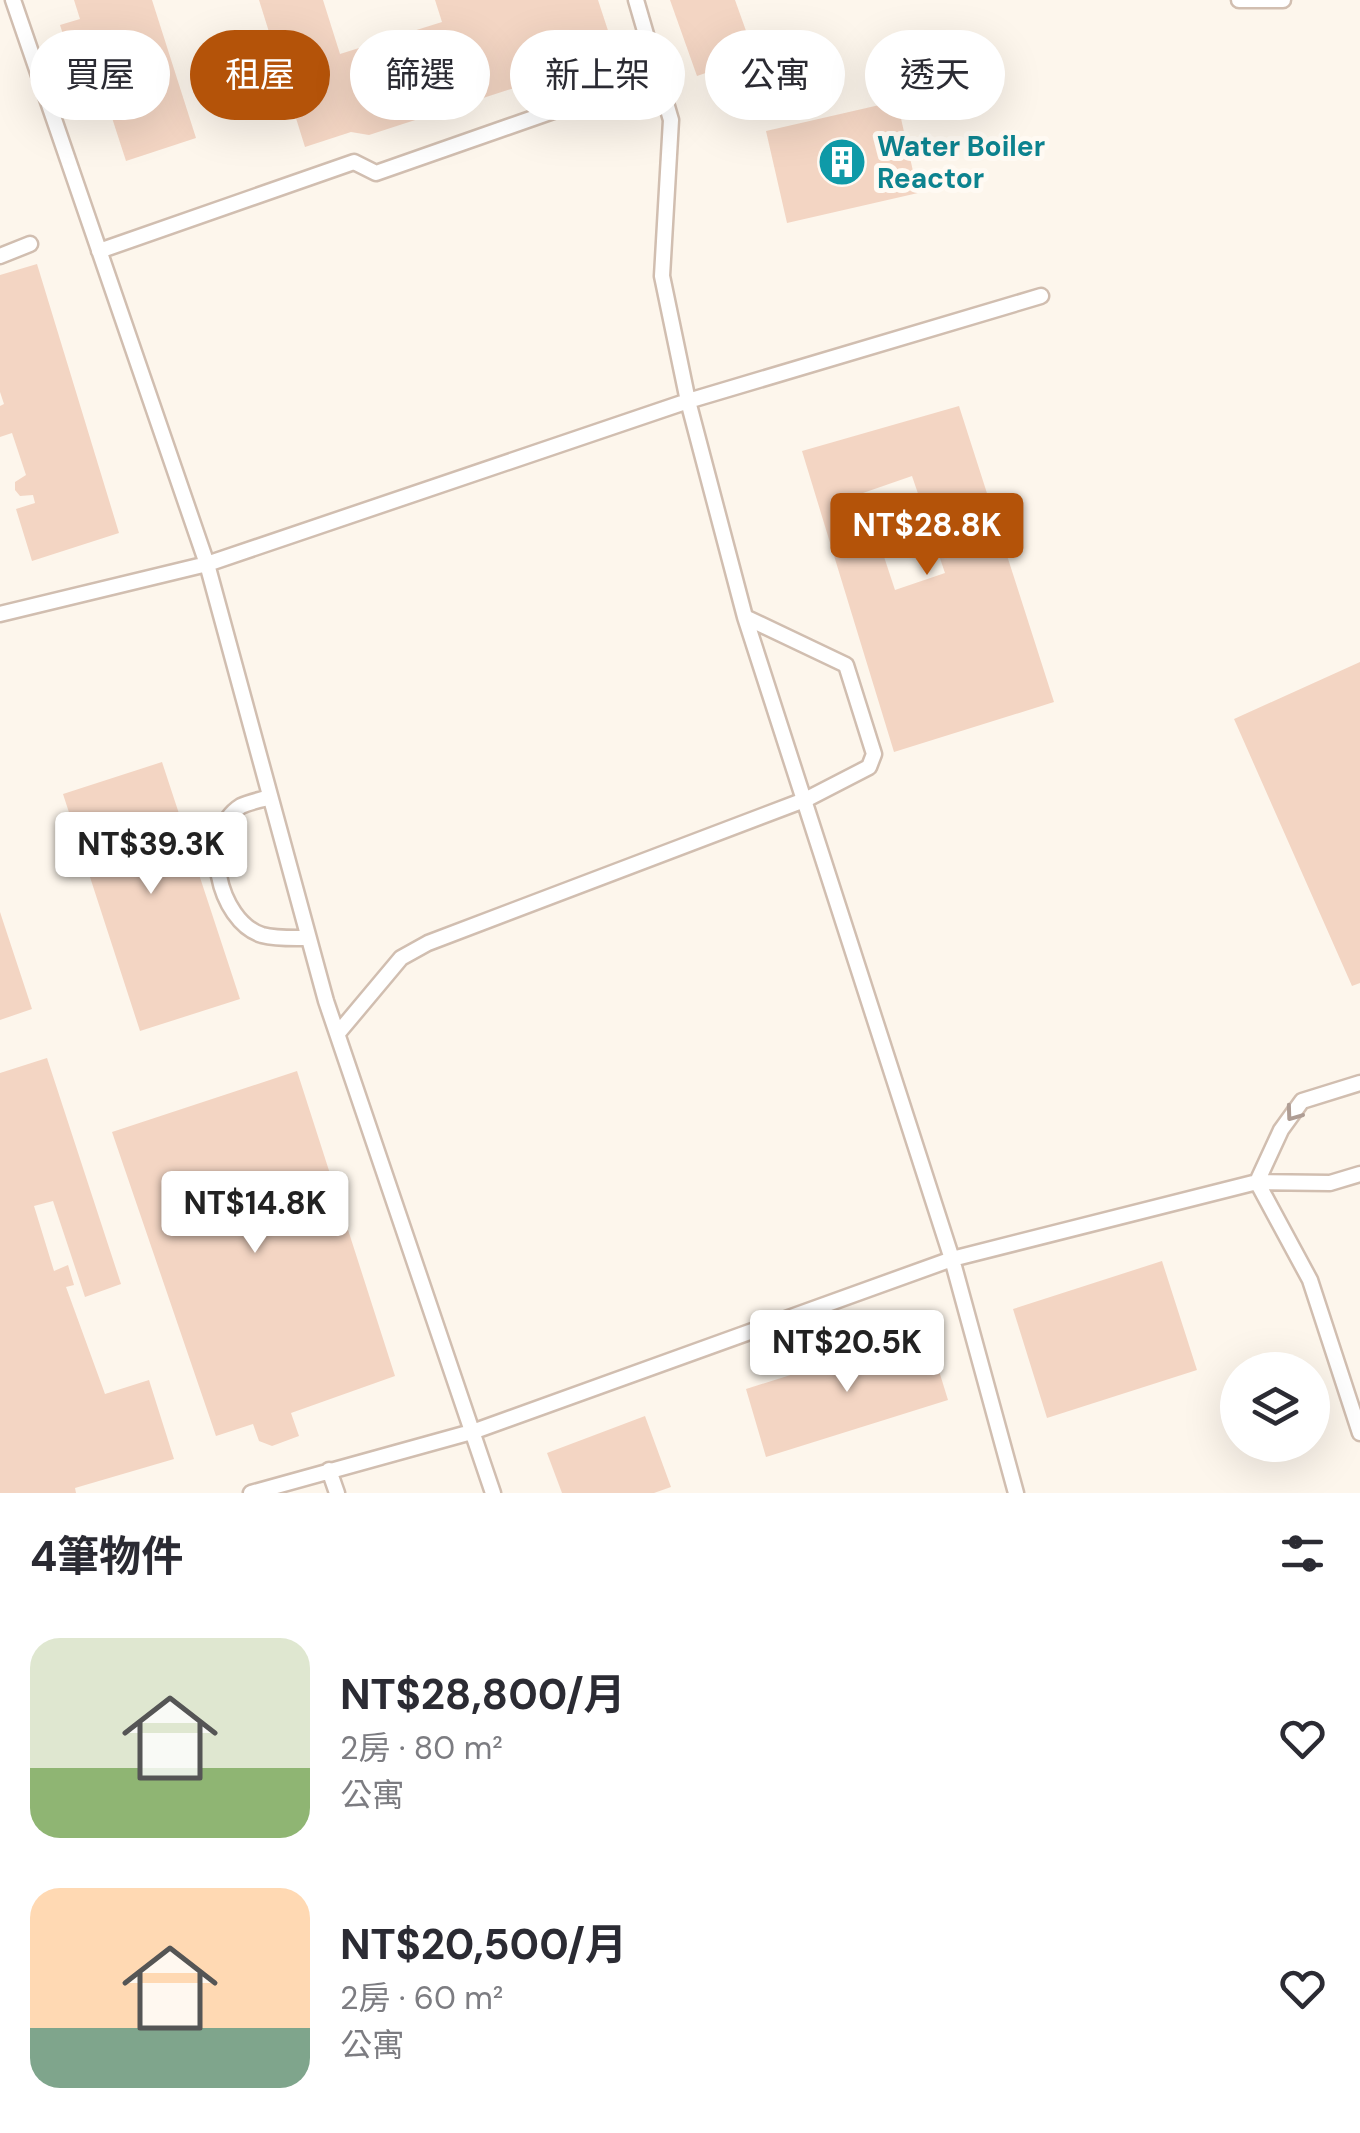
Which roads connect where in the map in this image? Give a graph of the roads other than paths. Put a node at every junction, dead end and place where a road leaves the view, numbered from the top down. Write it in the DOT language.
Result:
graph roads {
  1 [pos="13,0"];
  2 [pos="636,0"];
  3 [pos="1239,0"];
  4 [pos="1283,0"];
  5 [pos="645,30"];
  6 [pos="528,120"];
  7 [pos="670,120"];
  8 [pos="30,244"];
  9 [pos="99,251"];
  10 [pos="0,256"];
  11 [pos="1041,296"];
  12 [pos="688,401"];
  13 [pos="207,564"];
  14 [pos="0,614"];
  15 [pos="745,617"];
  16 [pos="270,797"];
  17 [pos="807,800"];
  18 [pos="309,938"];
  19 [pos="339,1032"];
  20 [pos="1360,1083"];
  21 [pos="1360,1174"];
  22 [pos="1257,1182"];
  23 [pos="952,1259"];
  24 [pos="476,1432"];
  25 [pos="1360,1432"];
  26 [pos="329,1470"];
  27 [pos="252,1493"];
  28 [pos="337,1493"];
  29 [pos="493,1493"];
  30 [pos="1016,1493"];
  1 -- 9 [label="lane"];
  2 -- 5 [label="lane"];
  3 -- 4 [label="lane"];
  6 -- 9 [label="lane"];
  7 -- 12 [label="lane"];
  8 -- 10 [label="lane"];
  9 -- 13 [label="lane"];
  11 -- 12 [label="lane"];
  12 -- 13 [label="lane"];
  12 -- 15 [label="lane"];
  13 -- 14 [label="lane"];
  13 -- 16 [label="lane"];
  15 -- 17 [label="lane"];
  15 -- 17 [label="lane"];
  16 -- 18 [label="lane"];
  16 -- 18 [label="lane"];
  17 -- 19 [label="lane"];
  17 -- 23 [label="lane"];
  18 -- 19 [label="lane"];
  19 -- 24 [label="lane"];
  20 -- 22 [label="lane, one-way"];
  21 -- 22 [label="lane"];
  22 -- 23 [label="lane"];
  22 -- 25 [label="lane"];
  23 -- 24 [label="lane"];
  23 -- 30 [label="lane"];
  24 -- 26 [label="lane"];
  24 -- 29 [label="lane"];
  26 -- 27 [label="lane"];
  26 -- 28 [label="lane"];
}
